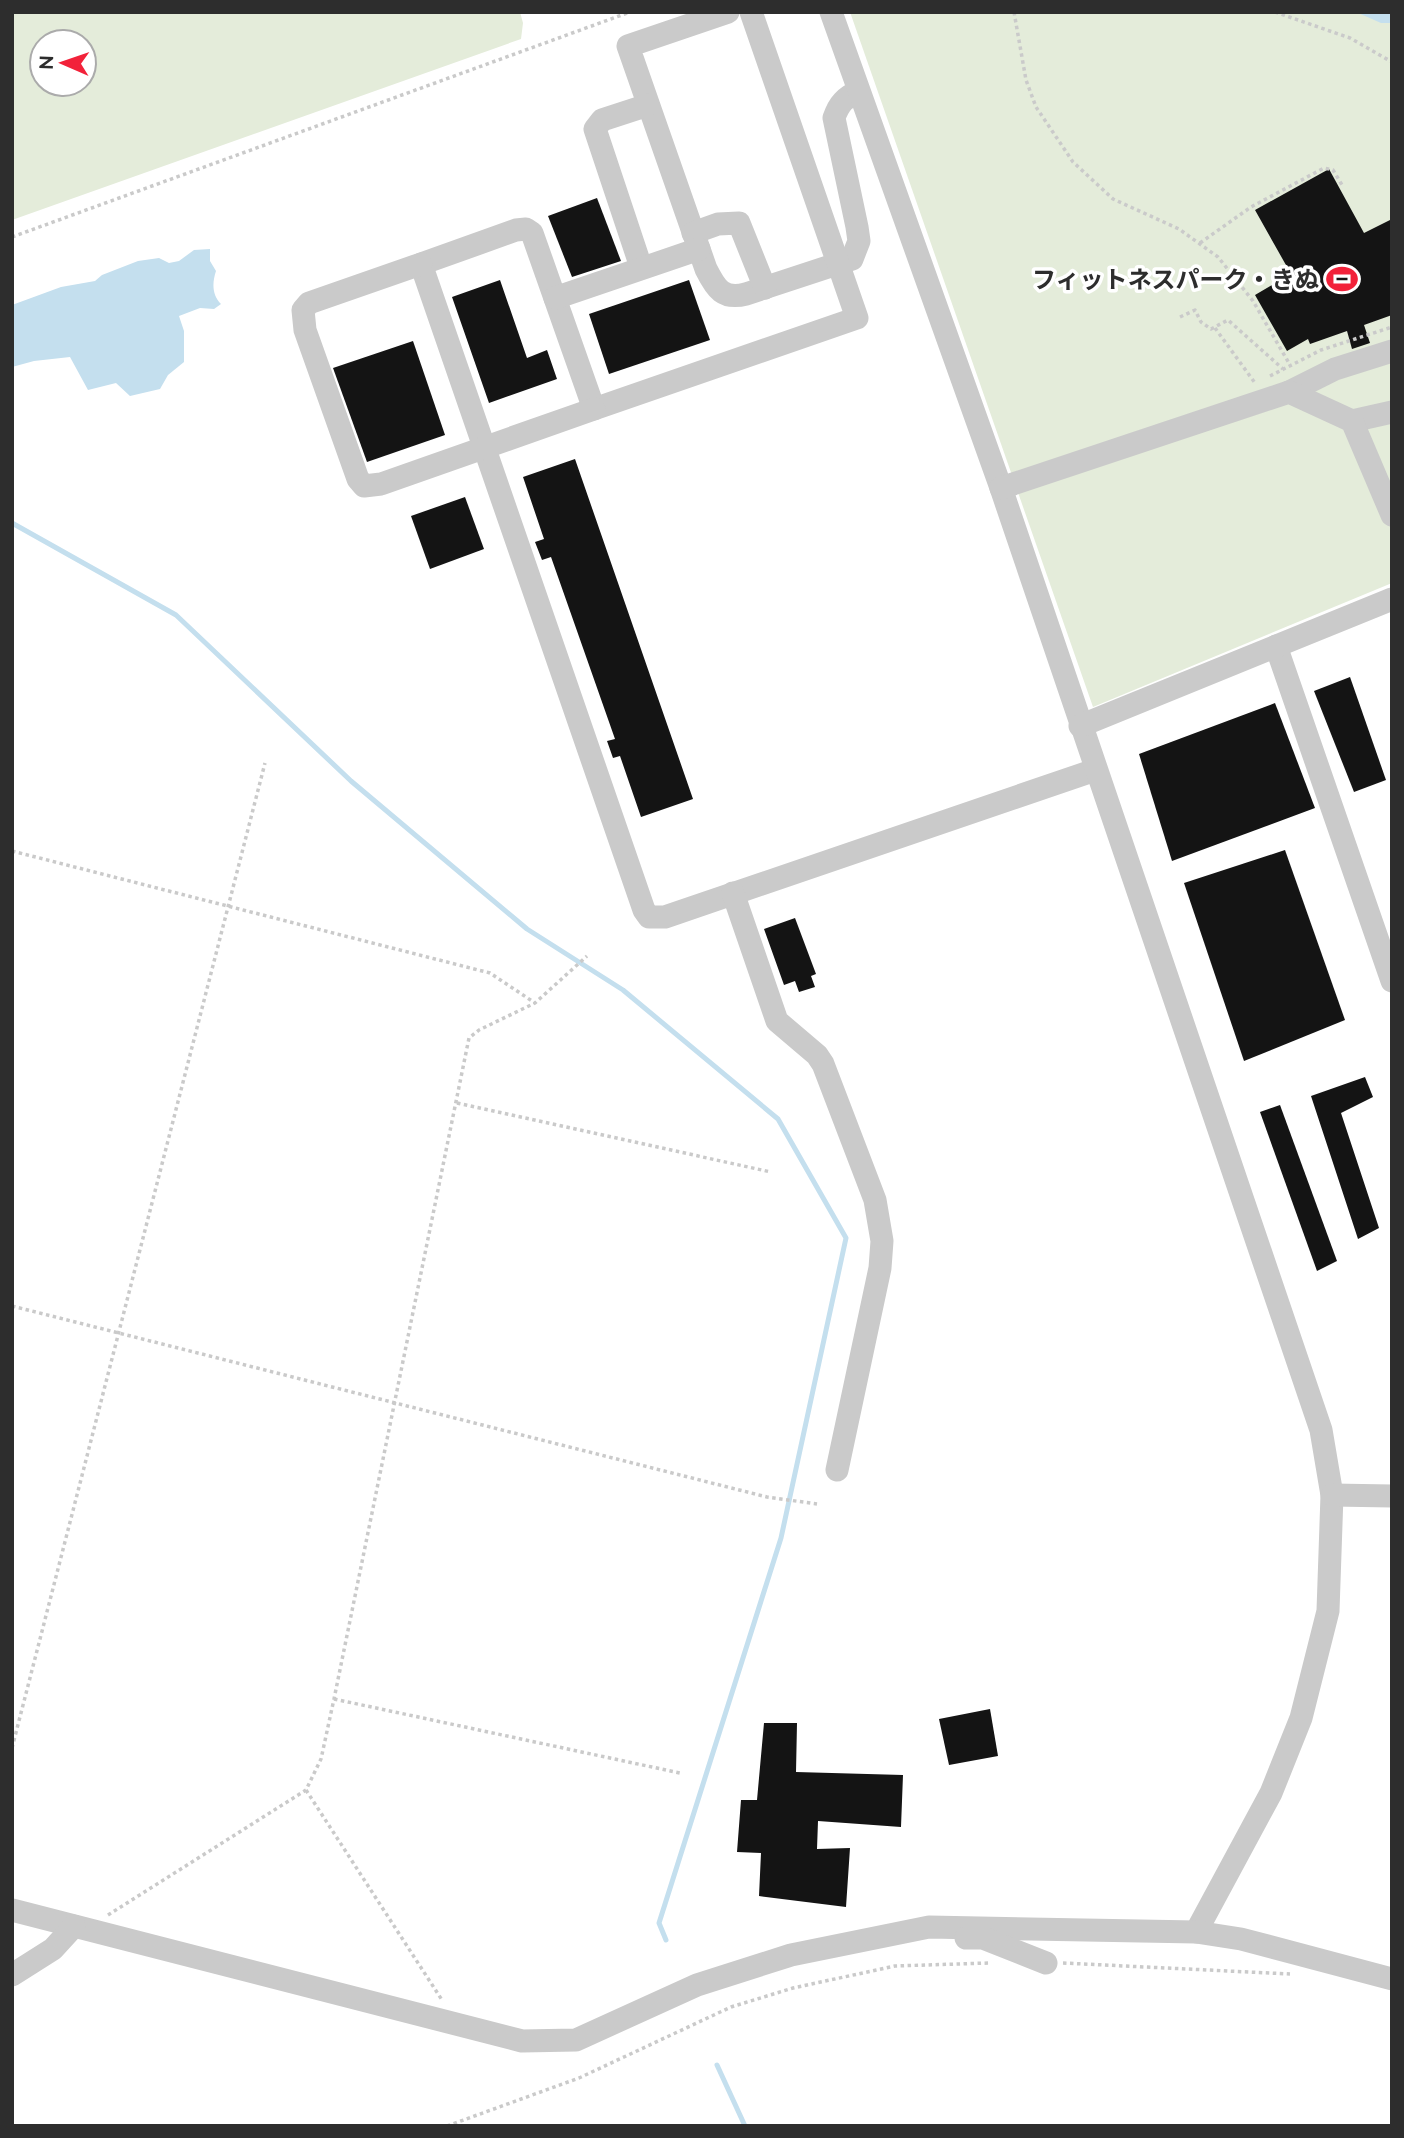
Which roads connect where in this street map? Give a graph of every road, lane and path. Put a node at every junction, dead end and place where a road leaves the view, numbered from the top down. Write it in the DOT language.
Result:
graph roads {
  1 [pos="630,12"];
  2 [pos="728,12"];
  3 [pos="751,12"];
  4 [pos="831,12"];
  5 [pos="1016,12"];
  6 [pos="1158,12"];
  7 [pos="1247,12"];
  8 [pos="1275,12"];
  9 [pos="1392,62"];
  10 [pos="858,91"];
  11 [pos="648,105"];
  12 [pos="1342,185"];
  13 [pos="12,237"];
  14 [pos="696,241"];
  15 [pos="1200,243"];
  16 [pos="421,264"];
  17 [pos="839,265"];
  18 [pos="640,267"];
  19 [pos="765,288"];
  20 [pos="555,298"];
  21 [pos="1180,317"];
  22 [pos="1214,328"];
  23 [pos="1392,351"];
  24 [pos="1290,365"];
  25 [pos="1283,369"];
  26 [pos="1335,369"];
  27 [pos="1256,384"];
  28 [pos="1289,392"];
  29 [pos="594,409"];
  30 [pos="1392,412"];
  31 [pos="1345,418"];
  32 [pos="485,448"];
  33 [pos="1001,488"];
  34 [pos="1392,515"];
  35 [pos="1392,599"];
  36 [pos="1276,646"];
  37 [pos="1080,726"];
  38 [pos="265,763"];
  39 [pos="1095,769"];
  40 [pos="12,851"];
  41 [pos="733,893"];
  42 [pos="228,906"];
  43 [pos="587,957"];
  44 [pos="1392,981"];
  45 [pos="535,1003"];
  46 [pos="457,1103"];
  47 [pos="771,1172"];
  48 [pos="12,1306"];
  49 [pos="119,1332"];
  50 [pos="394,1401"];
  51 [pos="837,1470"];
  52 [pos="1332,1495"];
  53 [pos="1392,1496"];
  54 [pos="817,1504"];
  55 [pos="334,1699"];
  56 [pos="12,1748"];
  57 [pos="680,1773"];
  58 [pos="306,1790"];
  59 [pos="12,1910"];
  60 [pos="82,1927"];
  61 [pos="1196,1932"];
  62 [pos="886,1935"];
  63 [pos="1046,1962"];
  64 [pos="991,1963"];
  65 [pos="1298,1974"];
  66 [pos="12,1975"];
  67 [pos="1389,1983"];
  68 [pos="446,2021"];
  69 [pos="447,2126"];
  1 -- 13 [label="path"];
  2 -- 11 [label="street"];
  3 -- 17 [label="street"];
  4 -- 10 [label="street"];
  5 -- 15 [label="path"];
  6 -- 7 [label="path"];
  8 -- 9 [label="path"];
  10 -- 17 [label="street"];
  10 -- 33 [label="street"];
  11 -- 14 [label="street"];
  11 -- 18 [label="street"];
  12 -- 15 [label="path"];
  14 -- 18 [label="street"];
  14 -- 19 [label="street"];
  14 -- 19 [label="street"];
  15 -- 24 [label="path"];
  16 -- 20 [label="street"];
  16 -- 32 [label="street"];
  16 -- 32 [label="street"];
  17 -- 19 [label="street"];
  17 -- 29 [label="street"];
  18 -- 20 [label="street"];
  20 -- 29 [label="street"];
  21 -- 22 [label="path"];
  22 -- 25 [label="path"];
  22 -- 27 [label="path"];
  23 -- 26 [label="street"];
  26 -- 28 [label="street"];
  26 -- 31 [label="street"];
  28 -- 31 [label="street"];
  28 -- 33 [label="street"];
  29 -- 32 [label="street"];
  30 -- 31 [label="street"];
  31 -- 34 [label="street"];
  32 -- 41 [label="street"];
  33 -- 37 [label="street"];
  35 -- 36 [label="street"];
  36 -- 37 [label="street"];
  36 -- 44 [label="street"];
  37 -- 39 [label="street"];
  38 -- 42 [label="path"];
  39 -- 41 [label="street"];
  39 -- 52 [label="street"];
  40 -- 42 [label="path"];
  41 -- 51 [label="street"];
  42 -- 45 [label="path"];
  42 -- 49 [label="path"];
  43 -- 45 [label="path"];
  45 -- 46 [label="path"];
  46 -- 47 [label="path"];
  46 -- 50 [label="path"];
  48 -- 49 [label="path"];
  49 -- 50 [label="path"];
  49 -- 56 [label="path"];
  50 -- 54 [label="path"];
  50 -- 55 [label="path"];
  52 -- 53 [label="street"];
  52 -- 61 [label="street"];
  55 -- 57 [label="path"];
  55 -- 58 [label="path"];
  58 -- 60 [label="path"];
  58 -- 68 [label="path"];
  59 -- 60 [label="street"];
  60 -- 66 [label="street"];
  60 -- 68 [label="street"];
  61 -- 62 [label="street"];
  61 -- 67 [label="street"];
  62 -- 63 [label="street"];
  62 -- 68 [label="street"];
  63 -- 65 [label="path"];
  64 -- 69 [label="path"];
}
